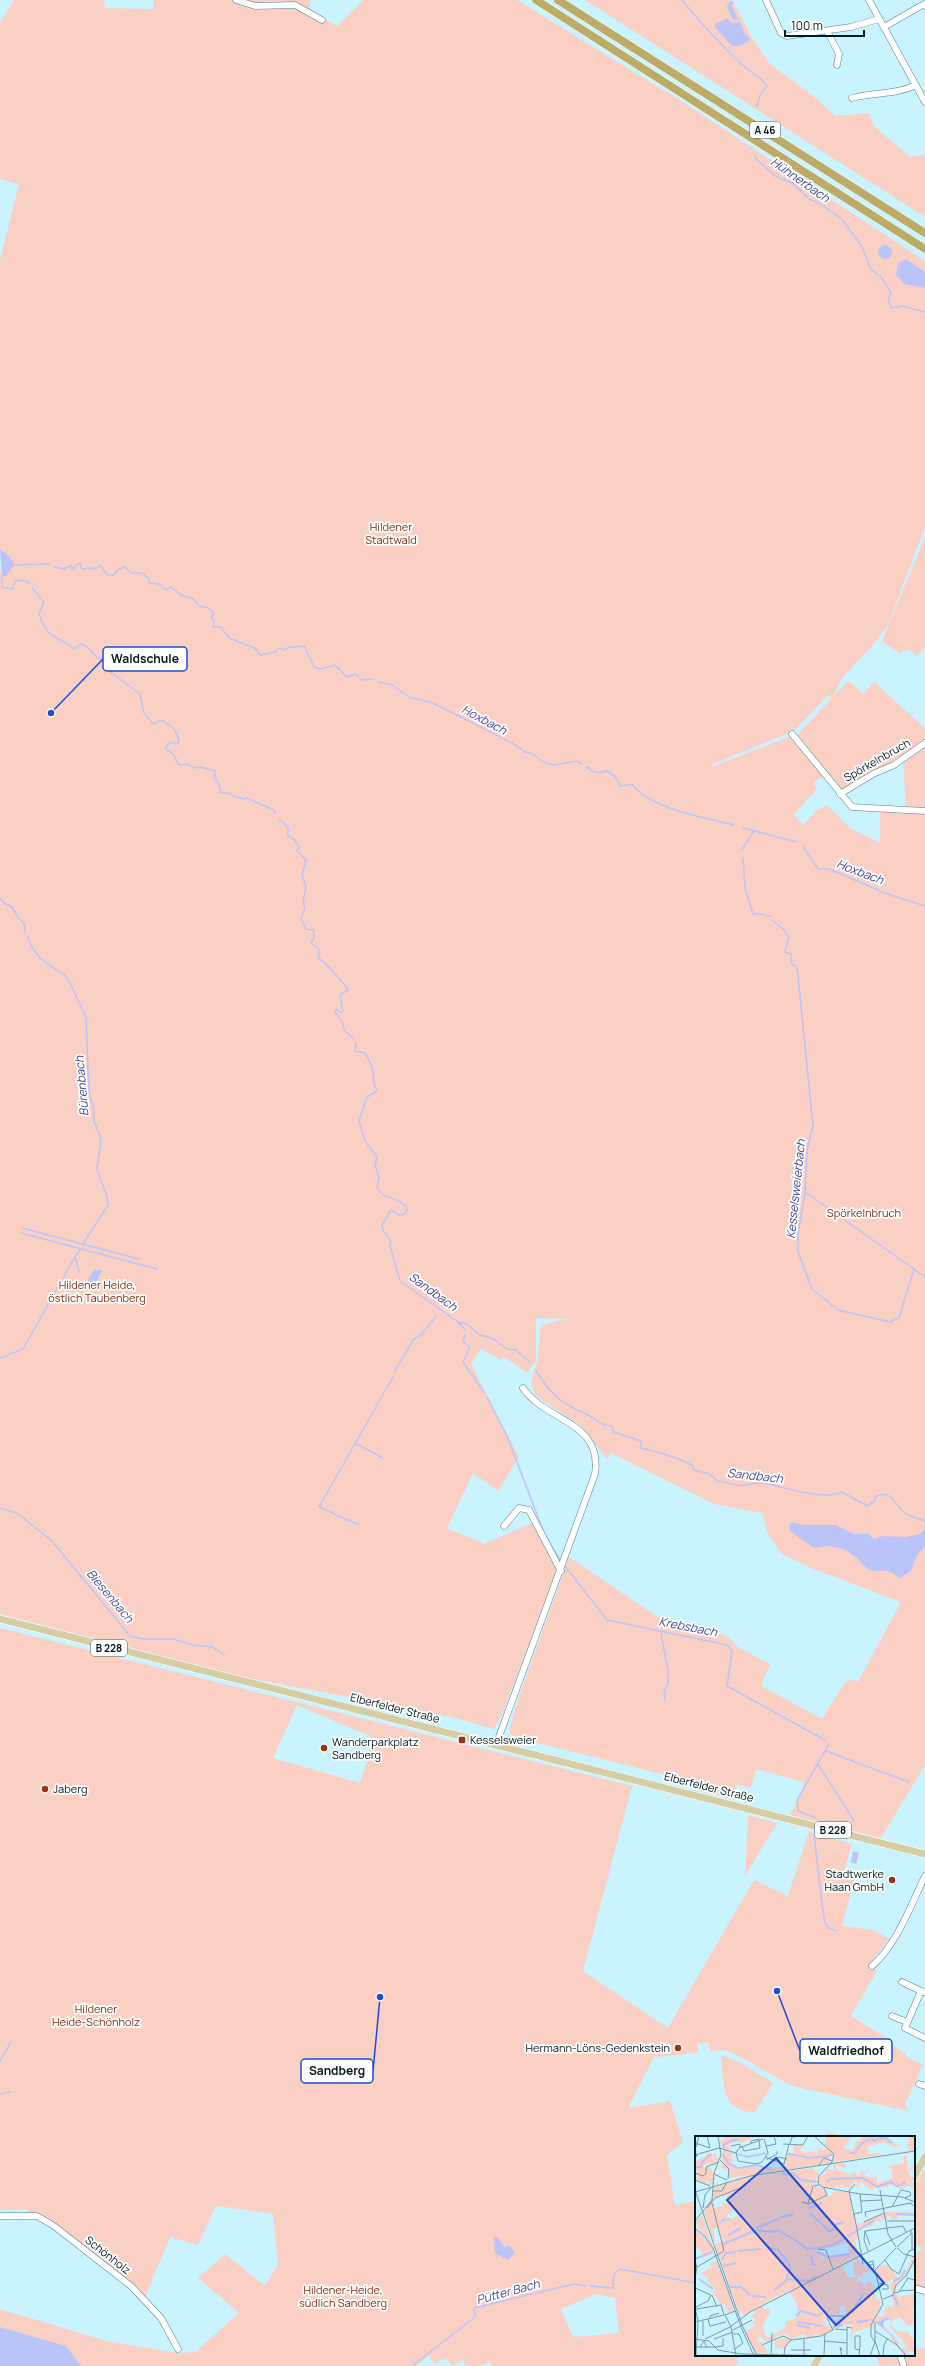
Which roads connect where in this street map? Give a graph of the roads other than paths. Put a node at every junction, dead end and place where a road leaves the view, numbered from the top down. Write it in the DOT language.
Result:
graph roads {
  1 [pos="236,0"];
  2 [pos="536,0"];
  3 [pos="558,0"];
  4 [pos="766,0"];
  5 [pos="868,0"];
  6 [pos="923,3"];
  7 [pos="879,19"];
  8 [pos="322,20"];
  9 [pos="884,27"];
  10 [pos="827,31"];
  11 [pos="837,65"];
  12 [pos="916,85"];
  13 [pos="852,98"];
  14 [pos="925,102"];
  15 [pos="925,233"];
  16 [pos="925,249"];
  17 [pos="792,734"];
  18 [pos="925,743"];
  19 [pos="840,794"];
  20 [pos="925,811"];
  21 [pos="524,1388"];
  22 [pos="504,1526"];
  23 [pos="561,1571"];
  24 [pos="0,1619"];
  25 [pos="496,1745"];
  26 [pos="925,1854"];
  27 [pos="925,1876"];
  28 [pos="872,1966"];
  29 [pos="902,1982"];
  30 [pos="923,1992"];
  31 [pos="892,2016"];
  32 [pos="907,2022"];
  33 [pos="925,2038"];
  34 [pos="925,2157"];
  35 [pos="915,2175"];
  36 [pos="0,2216"];
  37 [pos="915,2288"];
  38 [pos="925,2291"];
  39 [pos="178,2349"];
  40 [pos="819,2356"];
  41 [pos="900,2356"];
  42 [pos="814,2366"];
  43 [pos="904,2366"];
  1 -- 8 [label="street"];
  2 -- 16 [label="highway, A 46"];
  3 -- 15 [label="highway, A 46"];
  4 -- 10 [label="street"];
  5 -- 7 [label="street"];
  6 -- 9 [label="street"];
  7 -- 9 [label="street"];
  7 -- 10 [label="street"];
  9 -- 12 [label="street"];
  10 -- 11 [label="street"];
  12 -- 13 [label="street"];
  12 -- 14 [label="street"];
  17 -- 19 [label="street, Spörkelnbruch"];
  18 -- 19 [label="street, Spörkelnbruch"];
  19 -- 20 [label="street, Spörkelnbruch"];
  21 -- 23 [label="street"];
  22 -- 23 [label="street"];
  23 -- 25 [label="street"];
  24 -- 25 [label="main road, Elberfelder Straße / B 228"];
  25 -- 26 [label="main road, Elberfelder Straße / B 228"];
  27 -- 28 [label="street"];
  29 -- 30 [label="street"];
  30 -- 32 [label="street"];
  31 -- 32 [label="street"];
  32 -- 33 [label="street"];
  34 -- 35 [label="main road"];
  36 -- 39 [label="street, Schönholz"];
  37 -- 38 [label="street"];
  40 -- 42 [label="main road"];
  41 -- 43 [label="street"];
}
